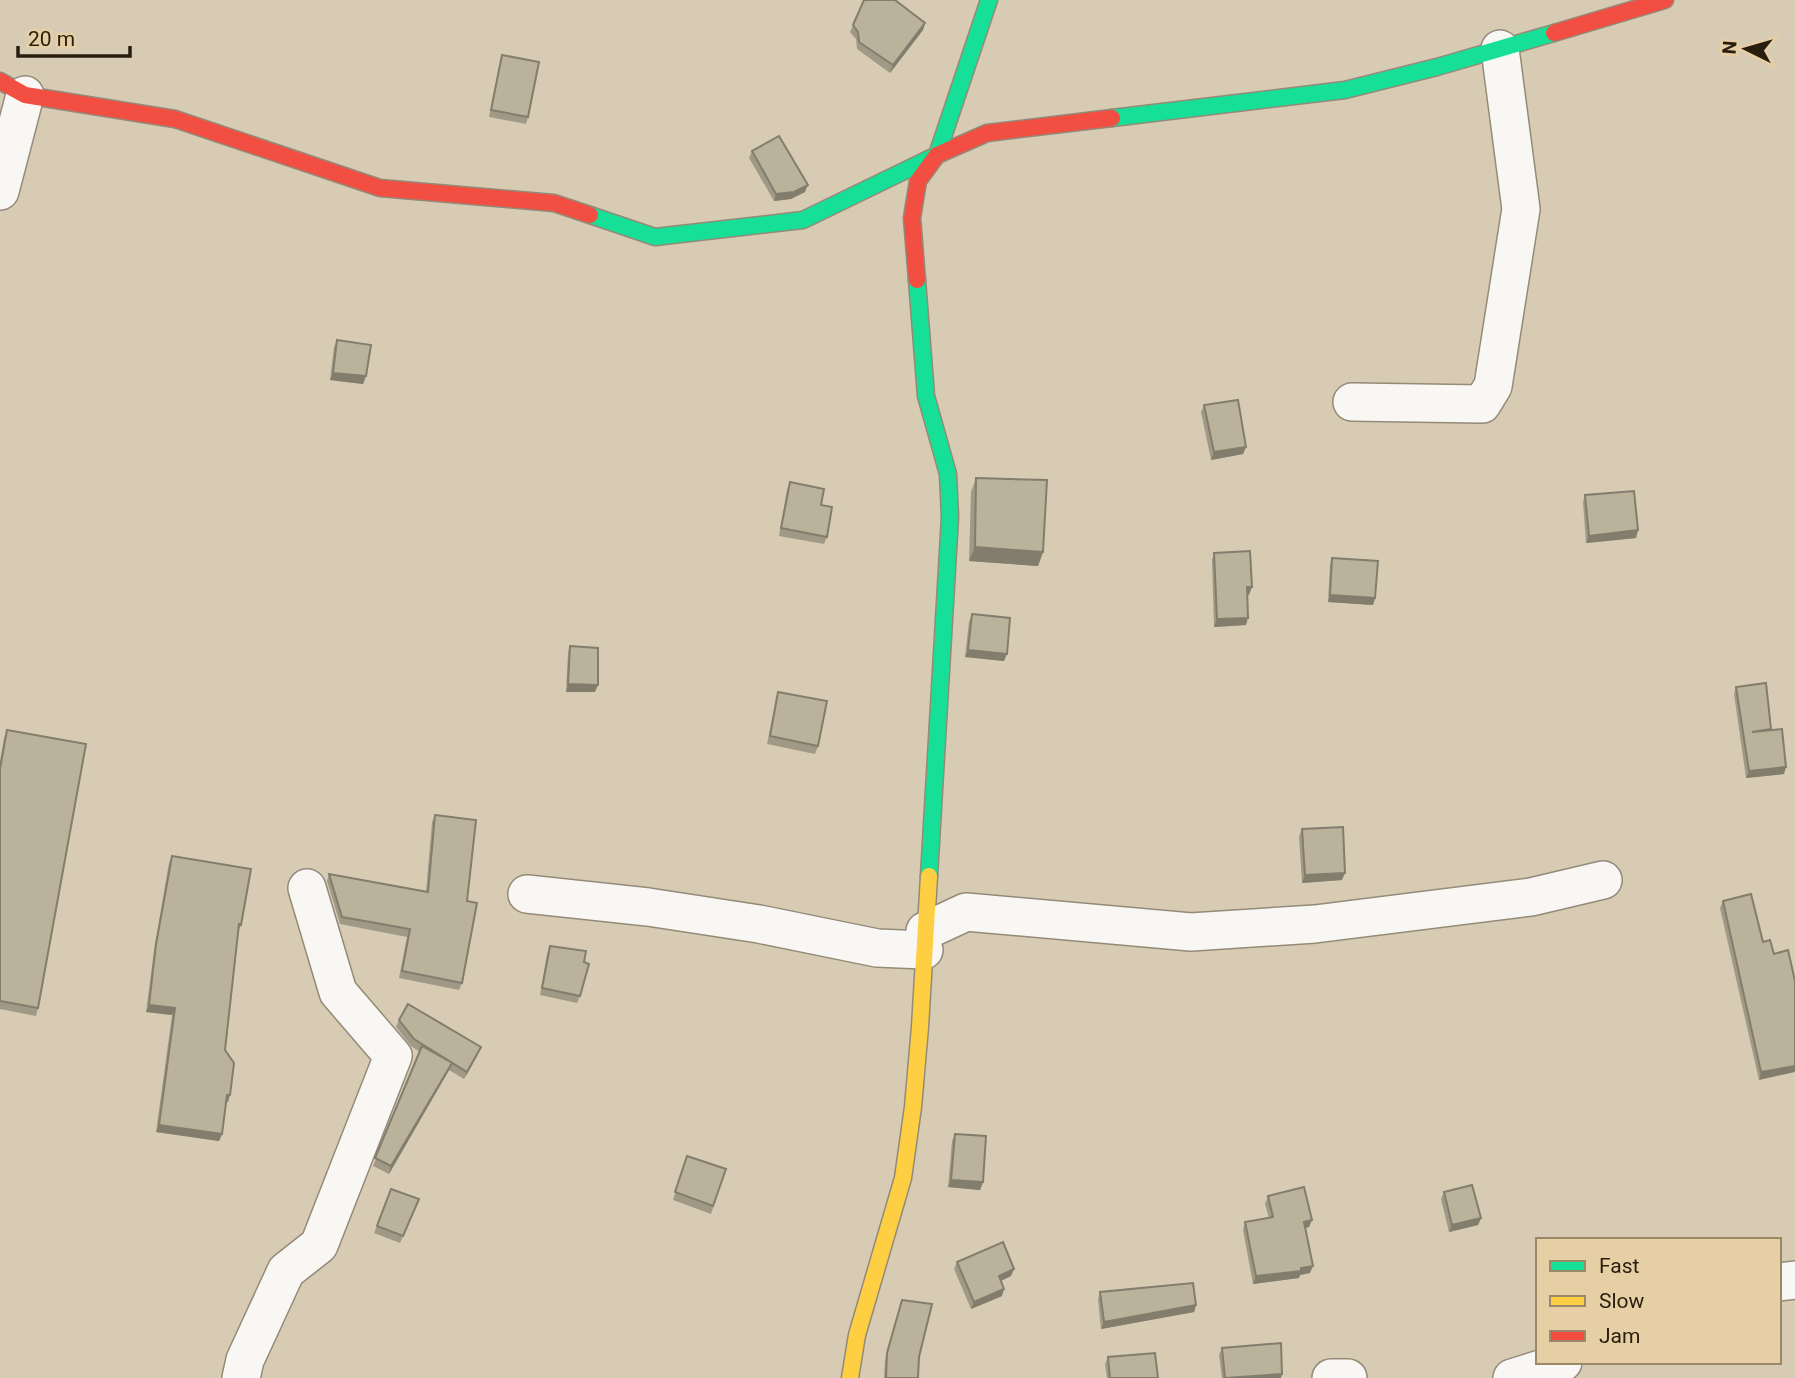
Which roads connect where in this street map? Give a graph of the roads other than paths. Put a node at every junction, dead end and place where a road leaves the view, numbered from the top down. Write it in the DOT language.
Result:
graph roads {
  1 [pos="989,0"];
  2 [pos="1665,0"];
  3 [pos="1500,49"];
  4 [pos="12,88"];
  5 [pos="937,155"];
  6 [pos="0,191"];
  7 [pos="1352,402"];
  8 [pos="1603,880"];
  9 [pos="307,888"];
  10 [pos="527,894"];
  11 [pos="924,940"];
  12 [pos="1556,1364"];
  13 [pos="241,1378"];
  14 [pos="850,1378"];
  15 [pos="1331,1378"];
  16 [pos="1348,1378"];
  17 [pos="1511,1378"];
  1 -- 5 [label="street"];
  2 -- 3 [label="street"];
  3 -- 5 [label="street"];
  3 -- 7 [label="street"];
  4 -- 5 [label="street"];
  4 -- 6 [label="street"];
  5 -- 11 [label="street"];
  8 -- 11 [label="street"];
  9 -- 13 [label="street"];
  10 -- 11 [label="street"];
  11 -- 14 [label="street"];
  12 -- 17 [label="street"];
  15 -- 16 [label="street"];
}
